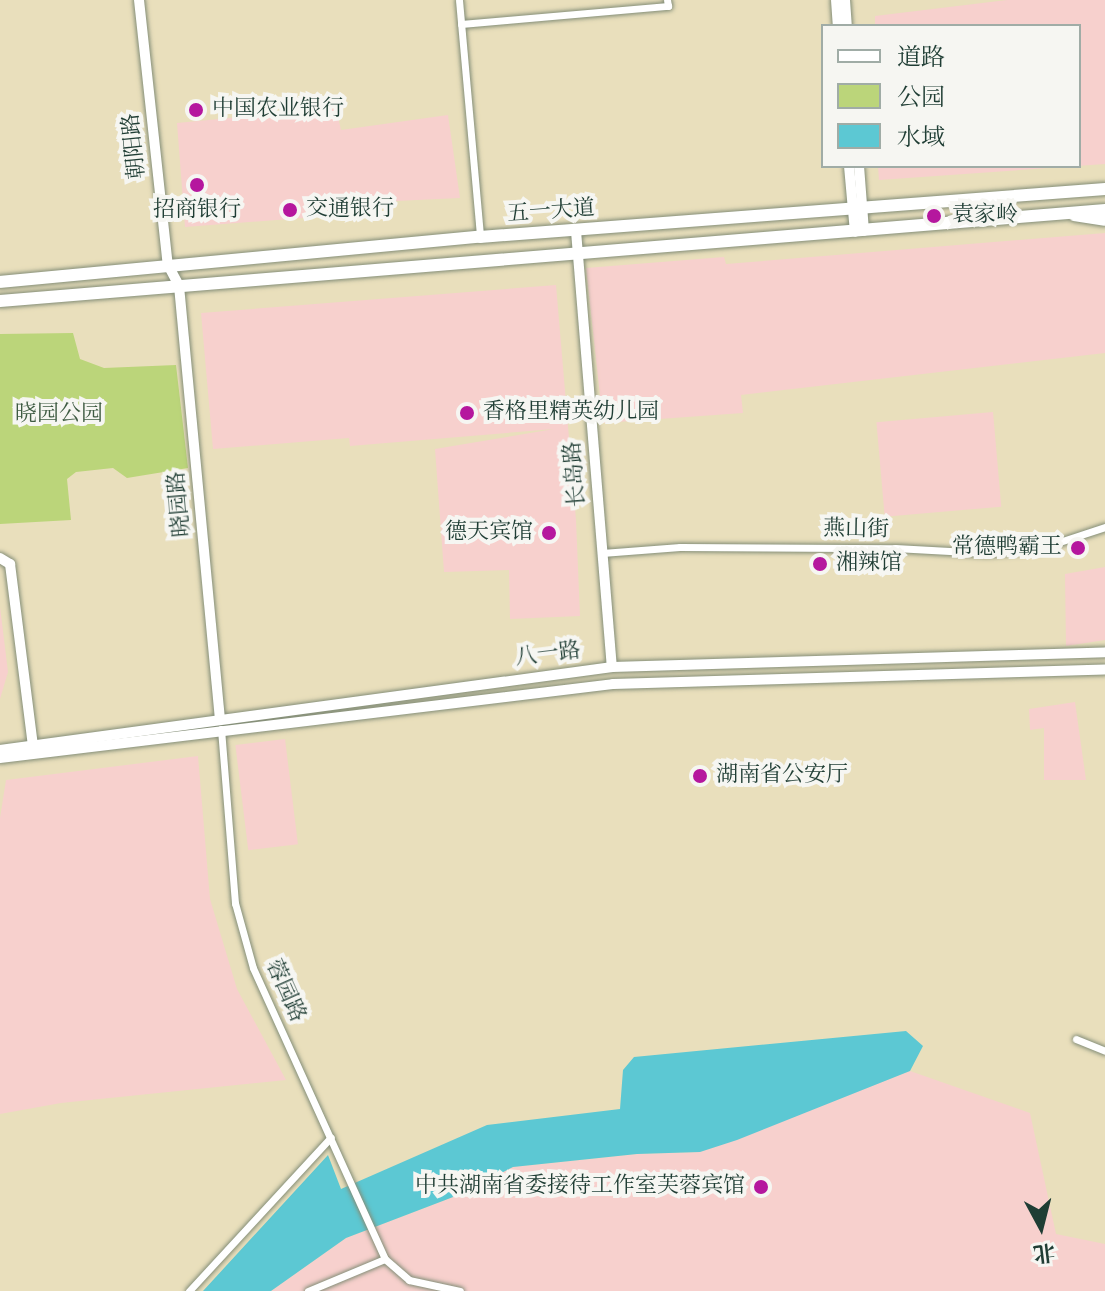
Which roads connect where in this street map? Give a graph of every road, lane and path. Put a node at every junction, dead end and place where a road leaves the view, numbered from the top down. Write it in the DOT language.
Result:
graph roads {
  1 [pos="133,0"];
  2 [pos="139,0"];
  3 [pos="459,0"];
  4 [pos="667,0"];
  5 [pos="836,0"];
  6 [pos="845,0"];
  7 [pos="461,24"];
  8 [pos="838,24"];
  9 [pos="847,24"];
  10 [pos="849,168"];
  11 [pos="859,168"];
  12 [pos="1105,189"];
  13 [pos="858,208"];
  14 [pos="1105,210"];
  15 [pos="1072,215"];
  16 [pos="1105,221"];
  17 [pos="576,231"];
  18 [pos="859,231"];
  19 [pos="480,237"];
  20 [pos="578,253"];
  21 [pos="165,266"];
  22 [pos="0,282"];
  23 [pos="179,286"];
  24 [pos="165,288"];
  25 [pos="0,301"];
  26 [pos="1105,527"];
  27 [pos="602,553"];
  28 [pos="0,558"];
  29 [pos="1105,652"];
  30 [pos="612,667"];
  31 [pos="1105,669"];
  32 [pos="220,718"];
  33 [pos="221,733"];
  34 [pos="33,747"];
  35 [pos="0,750"];
  36 [pos="0,759"];
  37 [pos="1076,1039"];
  38 [pos="1105,1051"];
  39 [pos="331,1137"];
  40 [pos="385,1259"];
  41 [pos="189,1291"];
  42 [pos="308,1291"];
  43 [pos="460,1291"];
  1 -- 21 [label="main road, 朝阳路"];
  2 -- 21 [label="main road, 朝阳路"];
  3 -- 7 [label="street"];
  4 -- 7 [label="street"];
  5 -- 8 [label="main road"];
  6 -- 9 [label="main road"];
  7 -- 19 [label="street"];
  10 -- 13 [label="main road"];
  11 -- 13 [label="main road"];
  12 -- 13 [label="main road, 五一大道"];
  13 -- 17 [label="main road, 五一大道"];
  13 -- 18 [label="main road"];
  14 -- 15 [label="main road, 五一大道"];
  15 -- 16 [label="main road"];
  15 -- 18 [label="main road, 五一大道"];
  17 -- 19 [label="main road, 五一大道"];
  17 -- 20 [label="main road, 长岛路"];
  18 -- 20 [label="main road, 五一大道"];
  19 -- 21 [label="main road, 五一大道"];
  20 -- 23 [label="main road, 五一大道"];
  20 -- 27 [label="main road, 长岛路"];
  21 -- 22 [label="main road, 五一大道"];
  21 -- 23 [label="main road, 朝阳路"];
  21 -- 24 [label="main road, 朝阳路"];
  23 -- 24 [label="main road, 五一大道"];
  23 -- 32 [label="main road, 晓园路"];
  24 -- 25 [label="main road, 五一大道"];
  26 -- 27 [label="street, 燕山街"];
  27 -- 30 [label="main road, 长岛路"];
  28 -- 34 [label="main road"];
  29 -- 30 [label="main road, 八一路"];
  30 -- 32 [label="main road, 八一路"];
  31 -- 33 [label="main road, 八一路"];
  32 -- 33 [label="street, 蓉园路"];
  32 -- 34 [label="main road, 八一路"];
  33 -- 36 [label="main road, 八一路"];
  33 -- 39 [label="street, 蓉园路"];
  34 -- 35 [label="main road, 八一路"];
  37 -- 38 [label="street"];
  39 -- 40 [label="street, 蓉园路"];
  39 -- 41 [label="street"];
  40 -- 42 [label="street"];
  40 -- 43 [label="street"];
}
